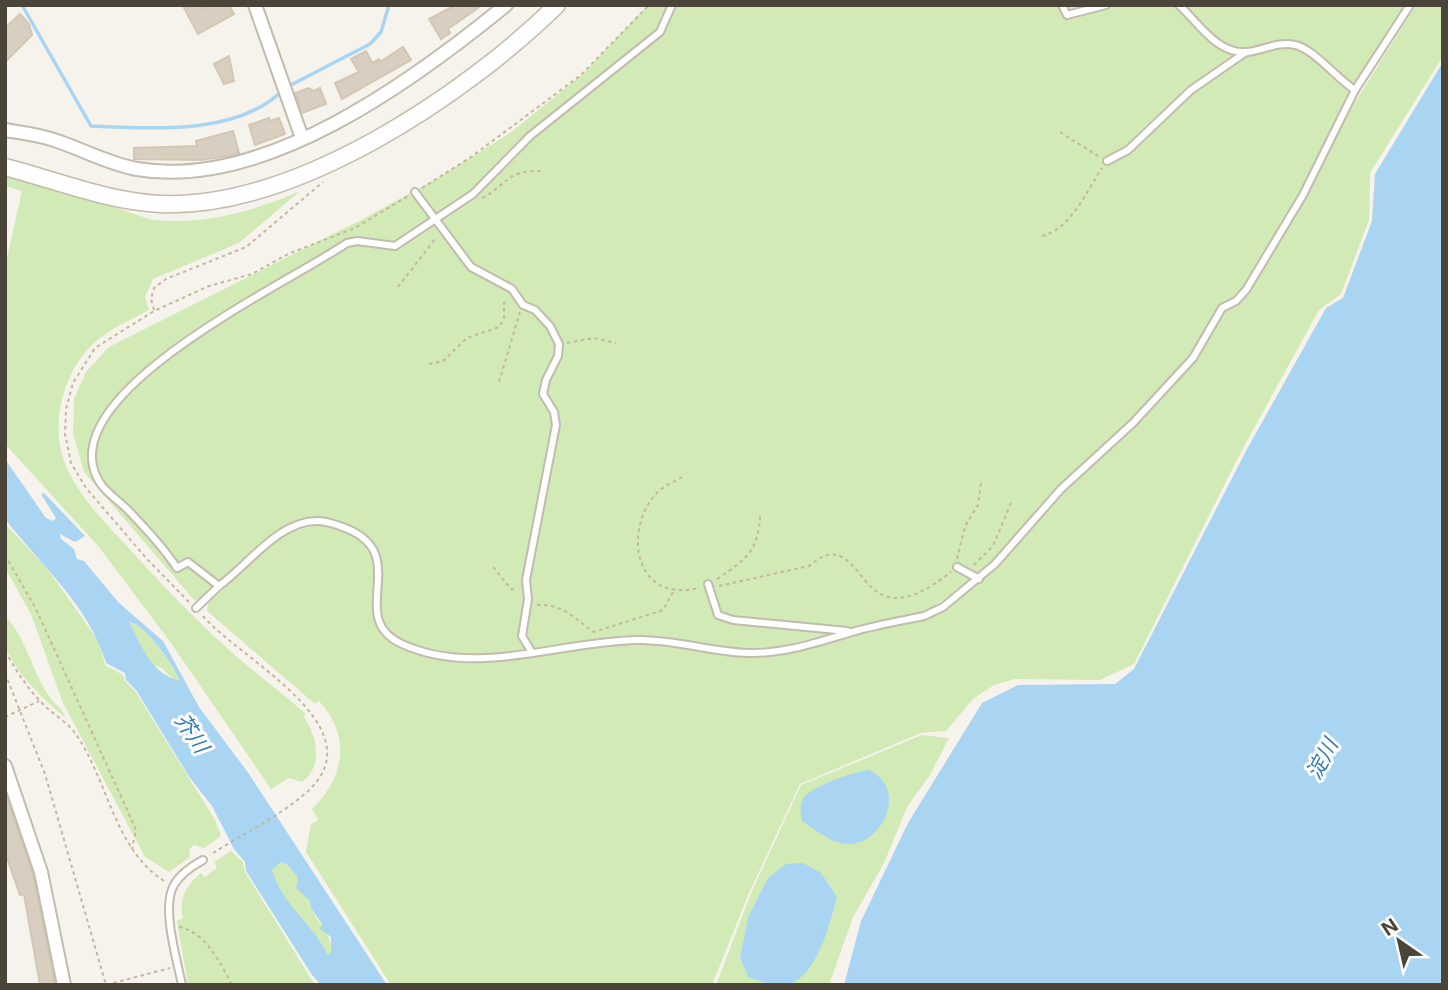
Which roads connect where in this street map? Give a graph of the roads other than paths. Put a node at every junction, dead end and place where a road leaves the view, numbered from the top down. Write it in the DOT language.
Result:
graph roads {
  1 [pos="255,5"];
  2 [pos="506,5"];
  3 [pos="557,5"];
  4 [pos="673,5"];
  5 [pos="1062,5"];
  6 [pos="1106,5"];
  7 [pos="1179,5"];
  8 [pos="1410,5"];
  9 [pos="1246,52"];
  10 [pos="1355,90"];
  11 [pos="5,130"];
  12 [pos="302,138"];
  13 [pos="1107,160"];
  14 [pos="5,167"];
  15 [pos="415,192"];
  16 [pos="433,219"];
  17 [pos="961,569"];
  18 [pos="979,579"];
  19 [pos="219,586"];
  20 [pos="709,586"];
  21 [pos="196,608"];
  22 [pos="853,632"];
  23 [pos="531,651"];
  24 [pos="5,766"];
  25 [pos="203,860"];
  26 [pos="64,985"];
  27 [pos="182,985"];
  1 -- 12 [label="street"];
  2 -- 12 [label="street"];
  3 -- 14 [label="street"];
  4 -- 16 [label="lane"];
  5 -- 6 [label="lane"];
  7 -- 9 [label="lane"];
  8 -- 10 [label="lane"];
  9 -- 10 [label="lane"];
  9 -- 13 [label="lane"];
  10 -- 18 [label="lane"];
  11 -- 12 [label="street"];
  15 -- 16 [label="lane"];
  16 -- 19 [label="lane"];
  16 -- 23 [label="lane"];
  17 -- 18 [label="lane"];
  18 -- 22 [label="lane"];
  19 -- 21 [label="lane"];
  19 -- 23 [label="lane"];
  20 -- 22 [label="lane"];
  22 -- 23 [label="lane"];
  24 -- 26 [label="street"];
  25 -- 27 [label="lane"];
}
